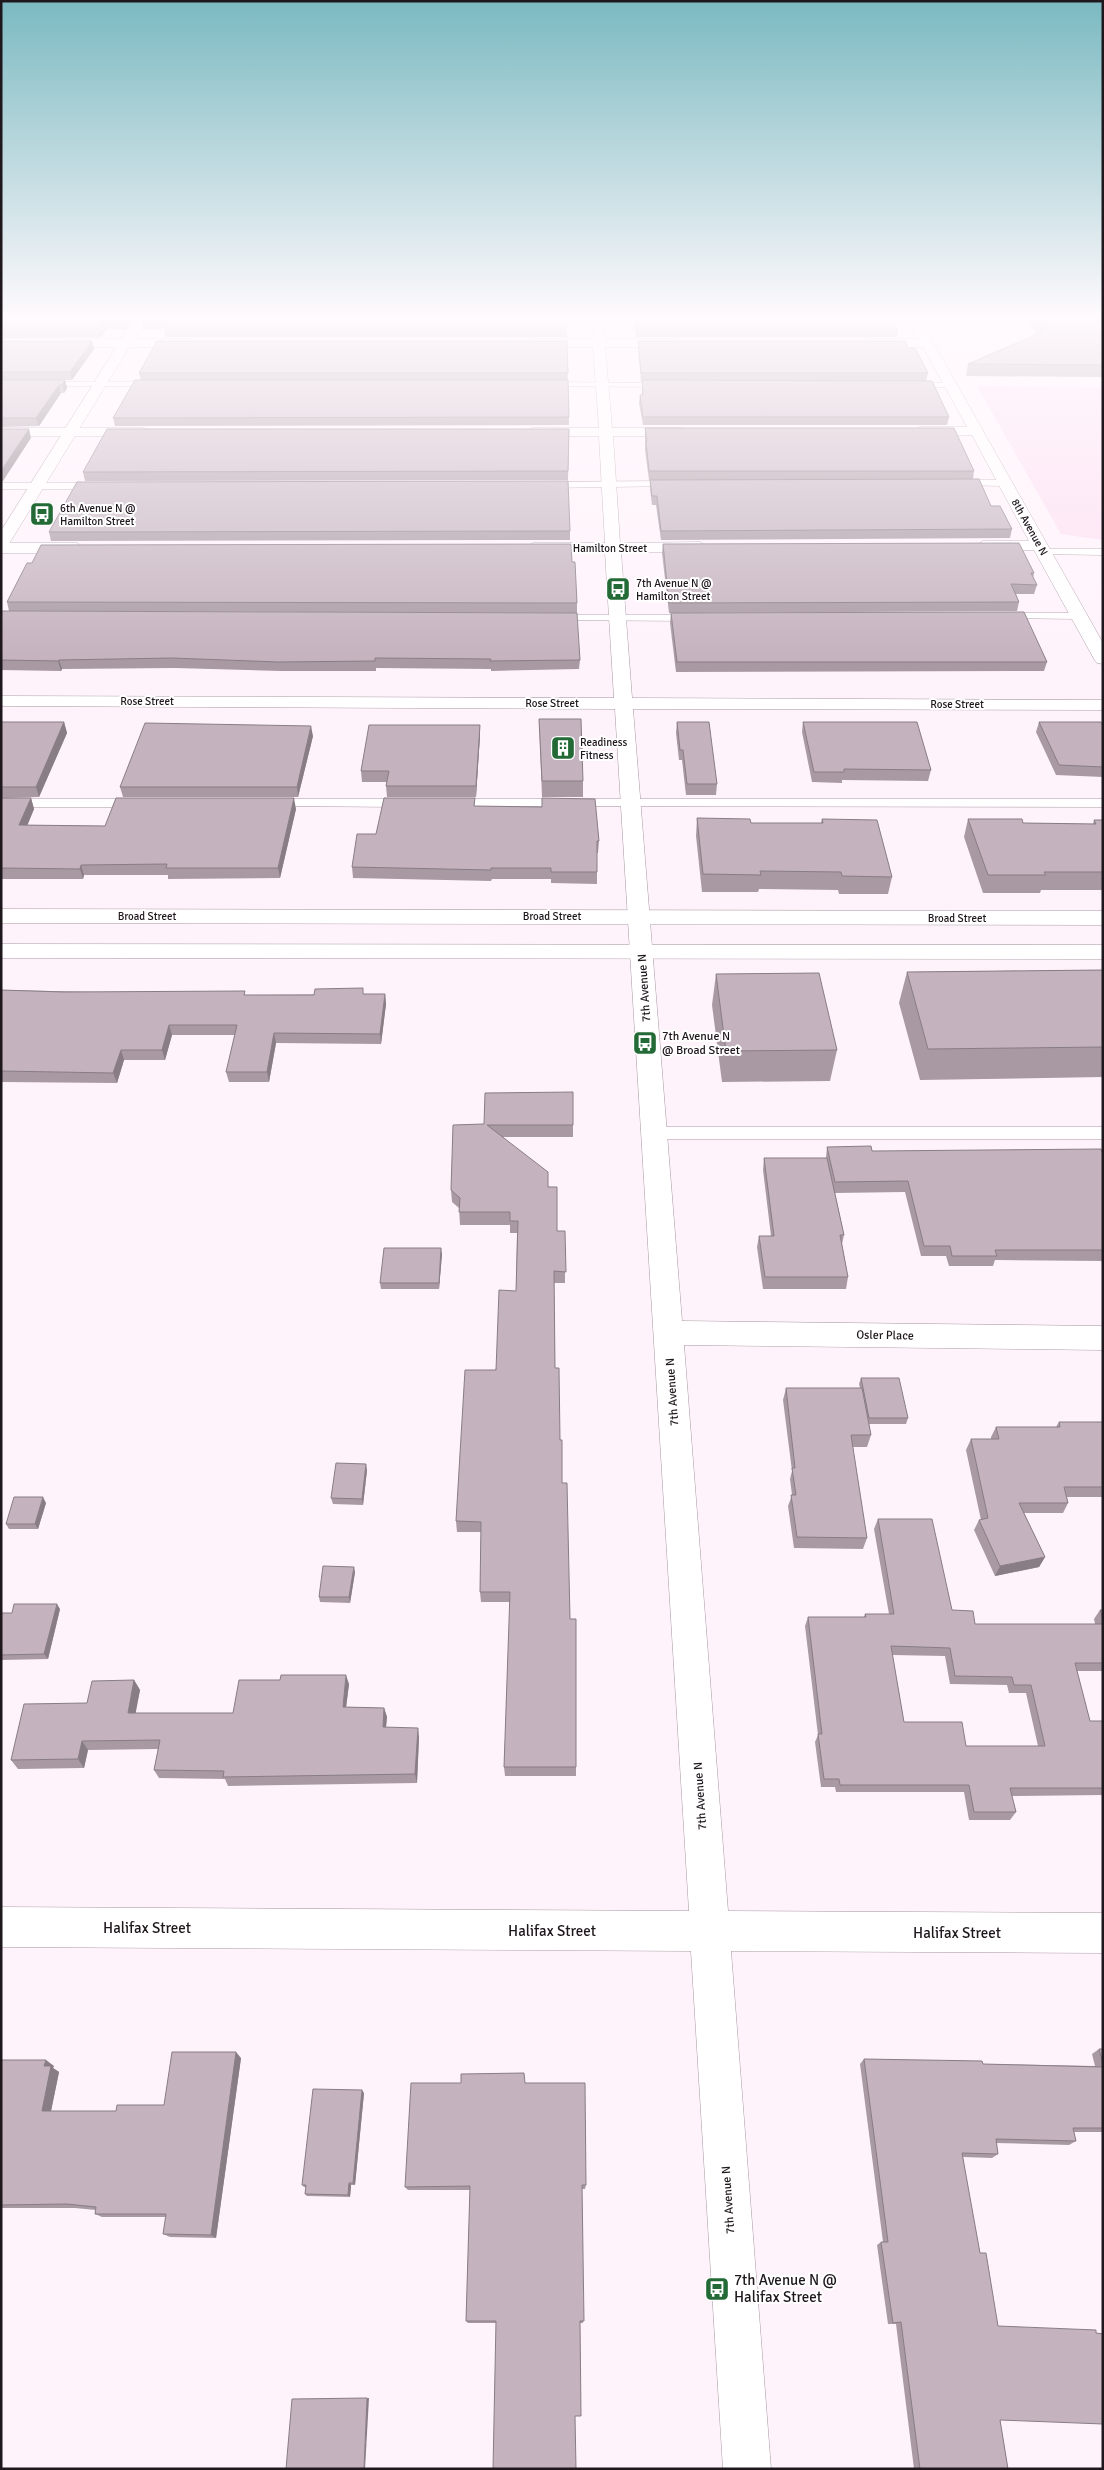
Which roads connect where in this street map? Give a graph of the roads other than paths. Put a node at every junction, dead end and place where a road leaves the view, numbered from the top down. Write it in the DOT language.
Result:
graph roads {
  1 [pos="975,431"];
  2 [pos="1,432"];
  3 [pos="70,432"];
  4 [pos="161,432"];
  5 [pos="518,432"];
  6 [pos="607,432"];
  7 [pos="696,432"];
  8 [pos="946,483"];
  9 [pos="1006,483"];
  10 [pos="680,484"];
  11 [pos="531,485"];
  12 [pos="610,485"];
  13 [pos="1,486"];
  14 [pos="37,486"];
  15 [pos="106,486"];
  16 [pos="1,544"];
  17 [pos="970,546"];
  18 [pos="713,547"];
  19 [pos="1,548"];
  20 [pos="96,548"];
  21 [pos="514,548"];
  22 [pos="614,548"];
  23 [pos="1041,549"];
  24 [pos="1103,552"];
  25 [pos="990,616"];
  26 [pos="1079,616"];
  27 [pos="546,618"];
  28 [pos="616,618"];
  29 [pos="704,618"];
  30 [pos="1103,659"];
  31 [pos="1,701"];
  32 [pos="622,704"];
  33 [pos="1103,705"];
  34 [pos="632,802"];
  35 [pos="1,803"];
  36 [pos="149,803"];
  37 [pos="257,803"];
  38 [pos="415,803"];
  39 [pos="434,803"];
  40 [pos="1103,803"];
  41 [pos="1,916"];
  42 [pos="638,916"];
  43 [pos="1103,918"];
  44 [pos="1,951"];
  45 [pos="642,952"];
  46 [pos="1103,952"];
  47 [pos="654,1133"];
  48 [pos="1103,1133"];
  49 [pos="668,1333"];
  50 [pos="1103,1338"];
  51 [pos="1,1927"];
  52 [pos="710,1932"];
  53 [pos="1103,1933"];
  54 [pos="747,2469"];
  1 -- 9 [label="street, 8th Avenue N"];
  2 -- 3 [label="street"];
  3 -- 4 [label="street"];
  3 -- 14 [label="street"];
  5 -- 6 [label="street"];
  6 -- 7 [label="street"];
  6 -- 12 [label="street, 7th Avenue N"];
  8 -- 9 [label="lane"];
  9 -- 23 [label="street, 8th Avenue N"];
  10 -- 12 [label="lane"];
  11 -- 12 [label="lane"];
  12 -- 22 [label="street, 7th Avenue N"];
  13 -- 14 [label="lane"];
  14 -- 15 [label="lane"];
  14 -- 16 [label="street"];
  17 -- 23 [label="street"];
  18 -- 22 [label="street, Hamilton Street"];
  19 -- 20 [label="street"];
  21 -- 22 [label="street, Hamilton Street"];
  22 -- 28 [label="street, 7th Avenue N"];
  23 -- 24 [label="lane"];
  23 -- 26 [label="street, 8th Avenue N"];
  25 -- 26 [label="lane"];
  26 -- 30 [label="street, 8th Avenue N"];
  27 -- 28 [label="lane"];
  28 -- 29 [label="lane"];
  28 -- 32 [label="street, 7th Avenue N"];
  31 -- 32 [label="street, Rose Street"];
  32 -- 33 [label="street, Rose Street"];
  32 -- 34 [label="street, 7th Avenue N"];
  34 -- 39 [label="lane"];
  34 -- 40 [label="lane"];
  34 -- 42 [label="street, 7th Avenue N"];
  35 -- 36 [label="lane"];
  37 -- 38 [label="lane"];
  41 -- 42 [label="street, Broad Street"];
  42 -- 43 [label="street, Broad Street"];
  42 -- 45 [label="street, 7th Avenue N"];
  44 -- 45 [label="street"];
  45 -- 46 [label="street"];
  45 -- 47 [label="street, 7th Avenue N"];
  47 -- 48 [label="lane"];
  47 -- 49 [label="street, 7th Avenue N"];
  49 -- 50 [label="street, Osler Place"];
  49 -- 52 [label="street, 7th Avenue N"];
  51 -- 52 [label="street, Halifax Street"];
  52 -- 53 [label="street, Halifax Street"];
  52 -- 54 [label="street, 7th Avenue N"];
}
